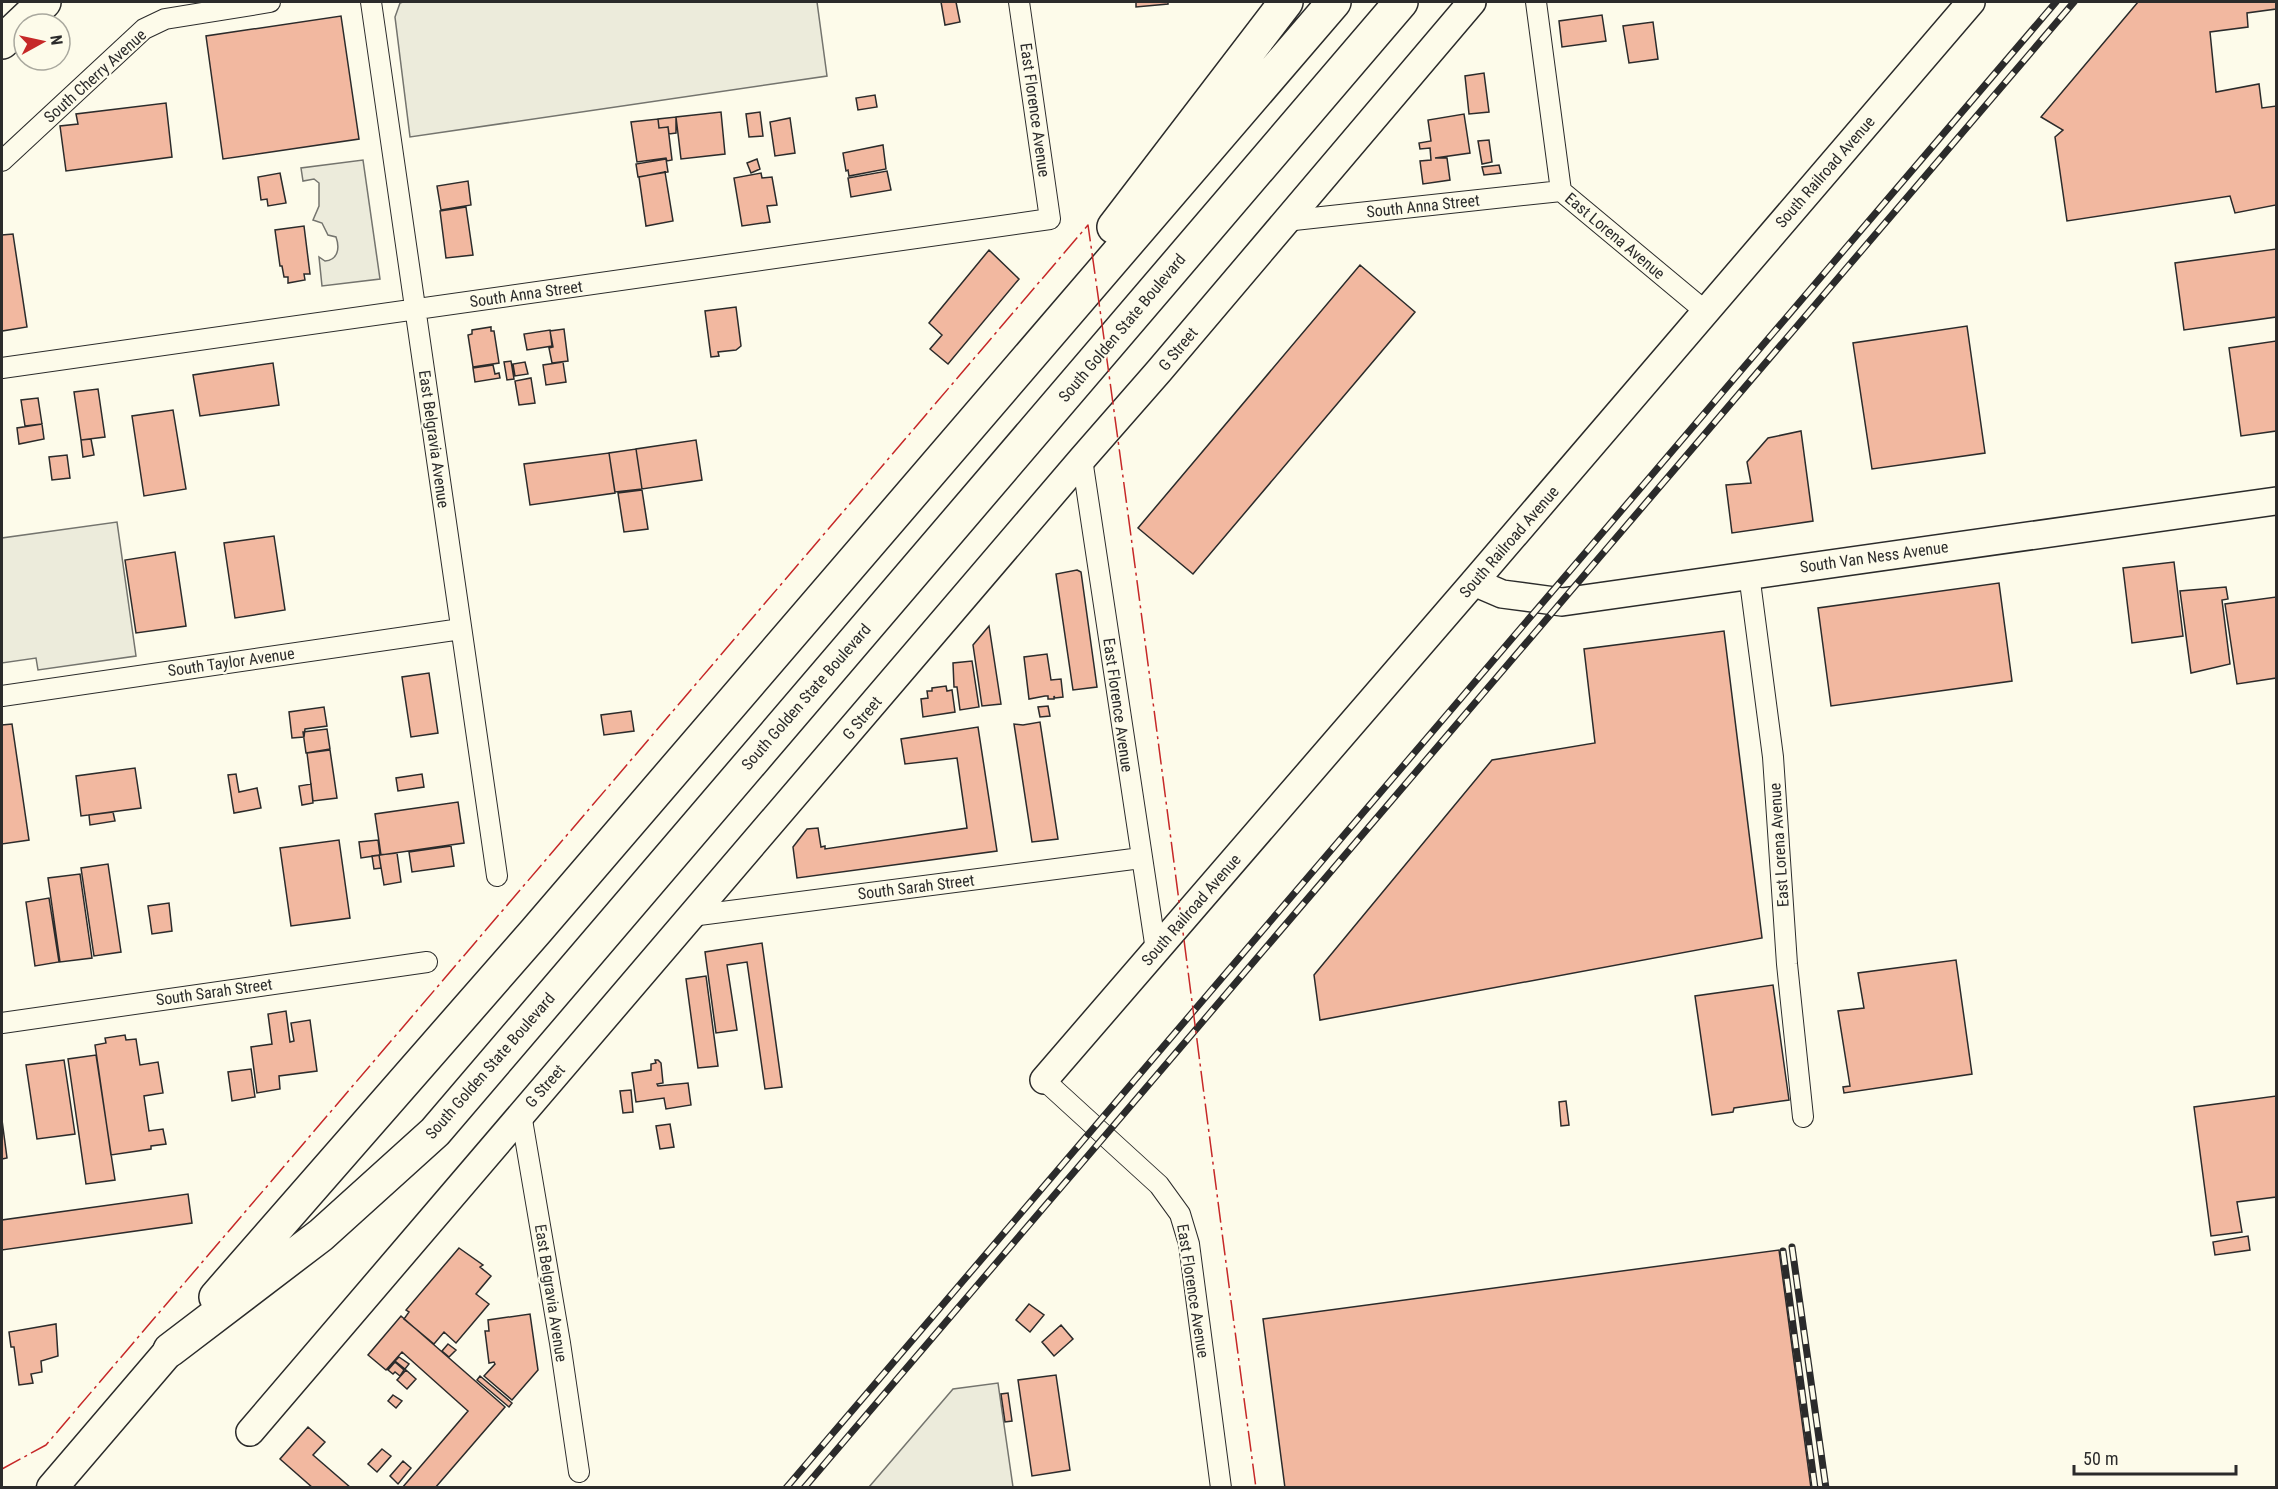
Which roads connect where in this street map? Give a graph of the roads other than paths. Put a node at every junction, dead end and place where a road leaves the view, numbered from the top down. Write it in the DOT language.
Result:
graph roads {
  1 [pos="44,2"];
  2 [pos="270,2"];
  3 [pos="371,2"];
  4 [pos="1019,2"];
  5 [pos="1286,2"];
  6 [pos="1334,2"];
  7 [pos="1401,2"];
  8 [pos="1472,2"];
  9 [pos="1536,2"];
  10 [pos="1971,2"];
  11 [pos="2,42"];
  12 [pos="2,161"];
  13 [pos="1561,190"];
  14 [pos="1050,219"];
  15 [pos="1285,221"];
  16 [pos="416,309"];
  17 [pos="1705,311"];
  18 [pos="2,368"];
  19 [pos="1082,459"];
  20 [pos="2277,501"];
  21 [pos="894,514"];
  22 [pos="1749,574"];
  23 [pos="1474,582"];
  24 [pos="462,629"];
  25 [pos="2,696"];
  26 [pos="1141,858"];
  27 [pos="497,876"];
  28 [pos="691,916"];
  29 [pos="1156,950"];
  30 [pos="427,962"];
  31 [pos="2,1023"];
  32 [pos="1044,1080"];
  33 [pos="521,1114"];
  34 [pos="1803,1116"];
  35 [pos="170,1350"];
  36 [pos="250,1432"];
  37 [pos="579,1472"];
  38 [pos="52,1488"];
  39 [pos="1221,1488"];
  1 -- 11 [label="highway"];
  2 -- 12 [label="street, South Cherry Avenue"];
  3 -- 16 [label="street, East Belgravia Avenue"];
  4 -- 14 [label="street, East Florence Avenue"];
  5 -- 21 [label="highway"];
  6 -- 21 [label="highway, South Golden State Boulevard"];
  7 -- 35 [label="highway, South Golden State Boulevard"];
  8 -- 15 [label="street, G Street"];
  9 -- 13 [label="street, East Lorena Avenue"];
  10 -- 17 [label="street, South Railroad Avenue"];
  13 -- 15 [label="street, South Anna Street"];
  13 -- 17 [label="street, East Lorena Avenue"];
  14 -- 16 [label="street, South Anna Street"];
  15 -- 19 [label="street, G Street"];
  16 -- 18 [label="street, South Anna Street"];
  16 -- 24 [label="street, East Belgravia Avenue"];
  17 -- 23 [label="street, South Railroad Avenue"];
  19 -- 26 [label="street, East Florence Avenue"];
  19 -- 28 [label="street, G Street"];
  20 -- 22 [label="street, South Van Ness Avenue"];
  21 -- 35 [label="highway, South Golden State Boulevard"];
  22 -- 23 [label="street, South Van Ness Avenue"];
  22 -- 34 [label="street, East Lorena Avenue"];
  23 -- 29 [label="street, South Railroad Avenue"];
  24 -- 25 [label="street, South Taylor Avenue"];
  24 -- 27 [label="street, East Belgravia Avenue"];
  26 -- 28 [label="street, South Sarah Street"];
  26 -- 29 [label="street, East Florence Avenue"];
  28 -- 33 [label="street, G Street"];
  29 -- 32 [label="street, South Railroad Avenue"];
  30 -- 31 [label="street, South Sarah Street"];
  32 -- 39 [label="street, East Florence Avenue"];
  33 -- 36 [label="street, G Street"];
  33 -- 37 [label="street, East Belgravia Avenue"];
  35 -- 38 [label="main road, South Golden State Boulevard"];
}
